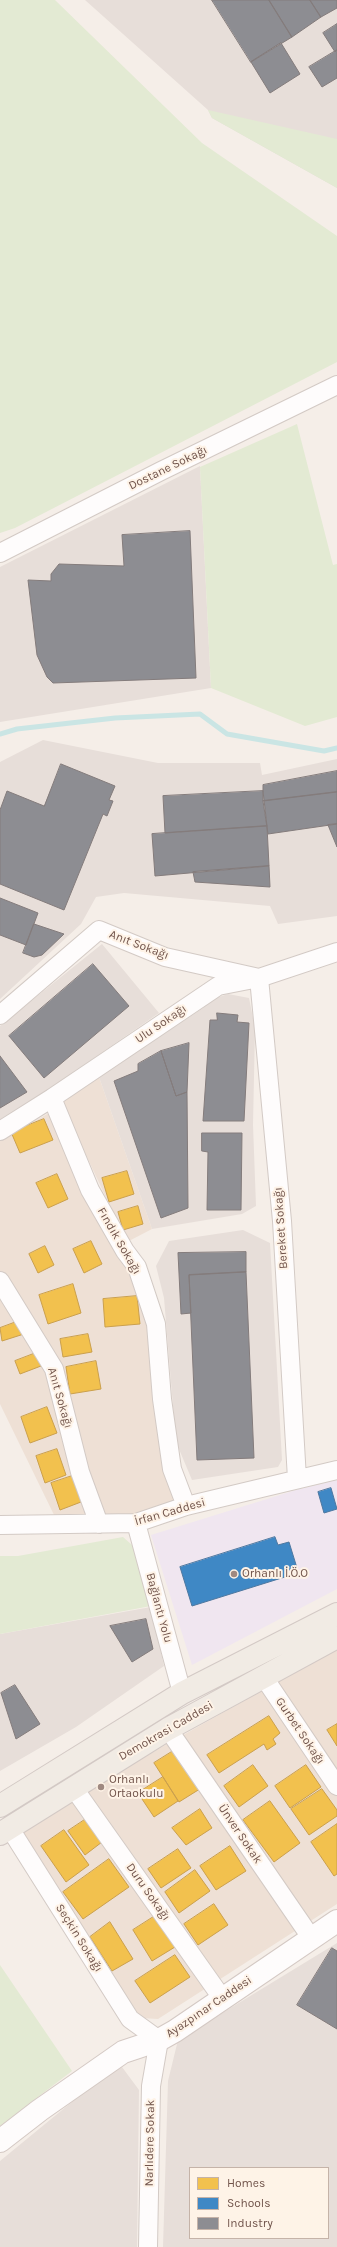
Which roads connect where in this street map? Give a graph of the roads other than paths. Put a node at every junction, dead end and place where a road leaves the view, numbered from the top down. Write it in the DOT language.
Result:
graph roads {
  1 [pos="337,385"];
  2 [pos="0,553"];
  3 [pos="337,952"];
  4 [pos="259,978"];
  5 [pos="0,1015"];
  6 [pos="52,1098"];
  7 [pos="0,1131"];
  8 [pos="0,1281"];
  9 [pos="337,1470"];
  10 [pos="297,1479"];
  11 [pos="186,1506"];
  12 [pos="136,1523"];
  13 [pos="99,1524"];
  14 [pos="0,1525"];
  15 [pos="337,1614"];
  16 [pos="337,1637"];
  17 [pos="263,1676"];
  18 [pos="182,1693"];
  19 [pos="168,1729"];
  20 [pos="337,1786"];
  21 [pos="73,1787"];
  22 [pos="0,1806"];
  23 [pos="4,1830"];
  24 [pos="337,1921"];
  25 [pos="312,1939"];
  26 [pos="222,1998"];
  27 [pos="158,2040"];
  28 [pos="0,2141"];
  29 [pos="148,2247"];
  1 -- 2 [label="street, Dostane Sokağı"];
  3 -- 4 [label="street, Ulu Sokağı"];
  4 -- 5 [label="street, Anıt Sokağı"];
  4 -- 6 [label="street, Ulu Sokağı"];
  4 -- 10 [label="street, Bereket Sokağı"];
  6 -- 7 [label="street, Ulu Sokağı"];
  6 -- 11 [label="street, Fındık Sokağı"];
  8 -- 13 [label="street, Anıt Sokağı"];
  9 -- 10 [label="street, İrfan Caddesi"];
  10 -- 11 [label="street, İrfan Caddesi"];
  11 -- 12 [label="street, İrfan Caddesi"];
  12 -- 13 [label="street, İrfan Caddesi"];
  12 -- 18 [label="street, Bağlantı Yolu"];
  13 -- 14 [label="street, İrfan Caddesi"];
  15 -- 18 [label="main road, Demokrasi Caddesi"];
  16 -- 17 [label="main road, Demokrasi Caddesi"];
  17 -- 19 [label="main road, Demokrasi Caddesi"];
  17 -- 20 [label="street, Gurbet Sokağı"];
  18 -- 22 [label="main road, Demokrasi Caddesi"];
  19 -- 21 [label="main road, Demokrasi Caddesi"];
  19 -- 25 [label="street, Ünver Sokak"];
  21 -- 23 [label="main road, Demokrasi Caddesi"];
  21 -- 26 [label="street, Duru Sokağı"];
  23 -- 27 [label="street, Seçkin Sokağı"];
  24 -- 25 [label="street, Ayazpınar Caddesi"];
  25 -- 26 [label="street, Ayazpınar Caddesi"];
  26 -- 27 [label="street, Ayazpınar Caddesi"];
  27 -- 28 [label="street, Ayazpınar Caddesi"];
  27 -- 29 [label="street, Narlıdere Sokak"];
}
